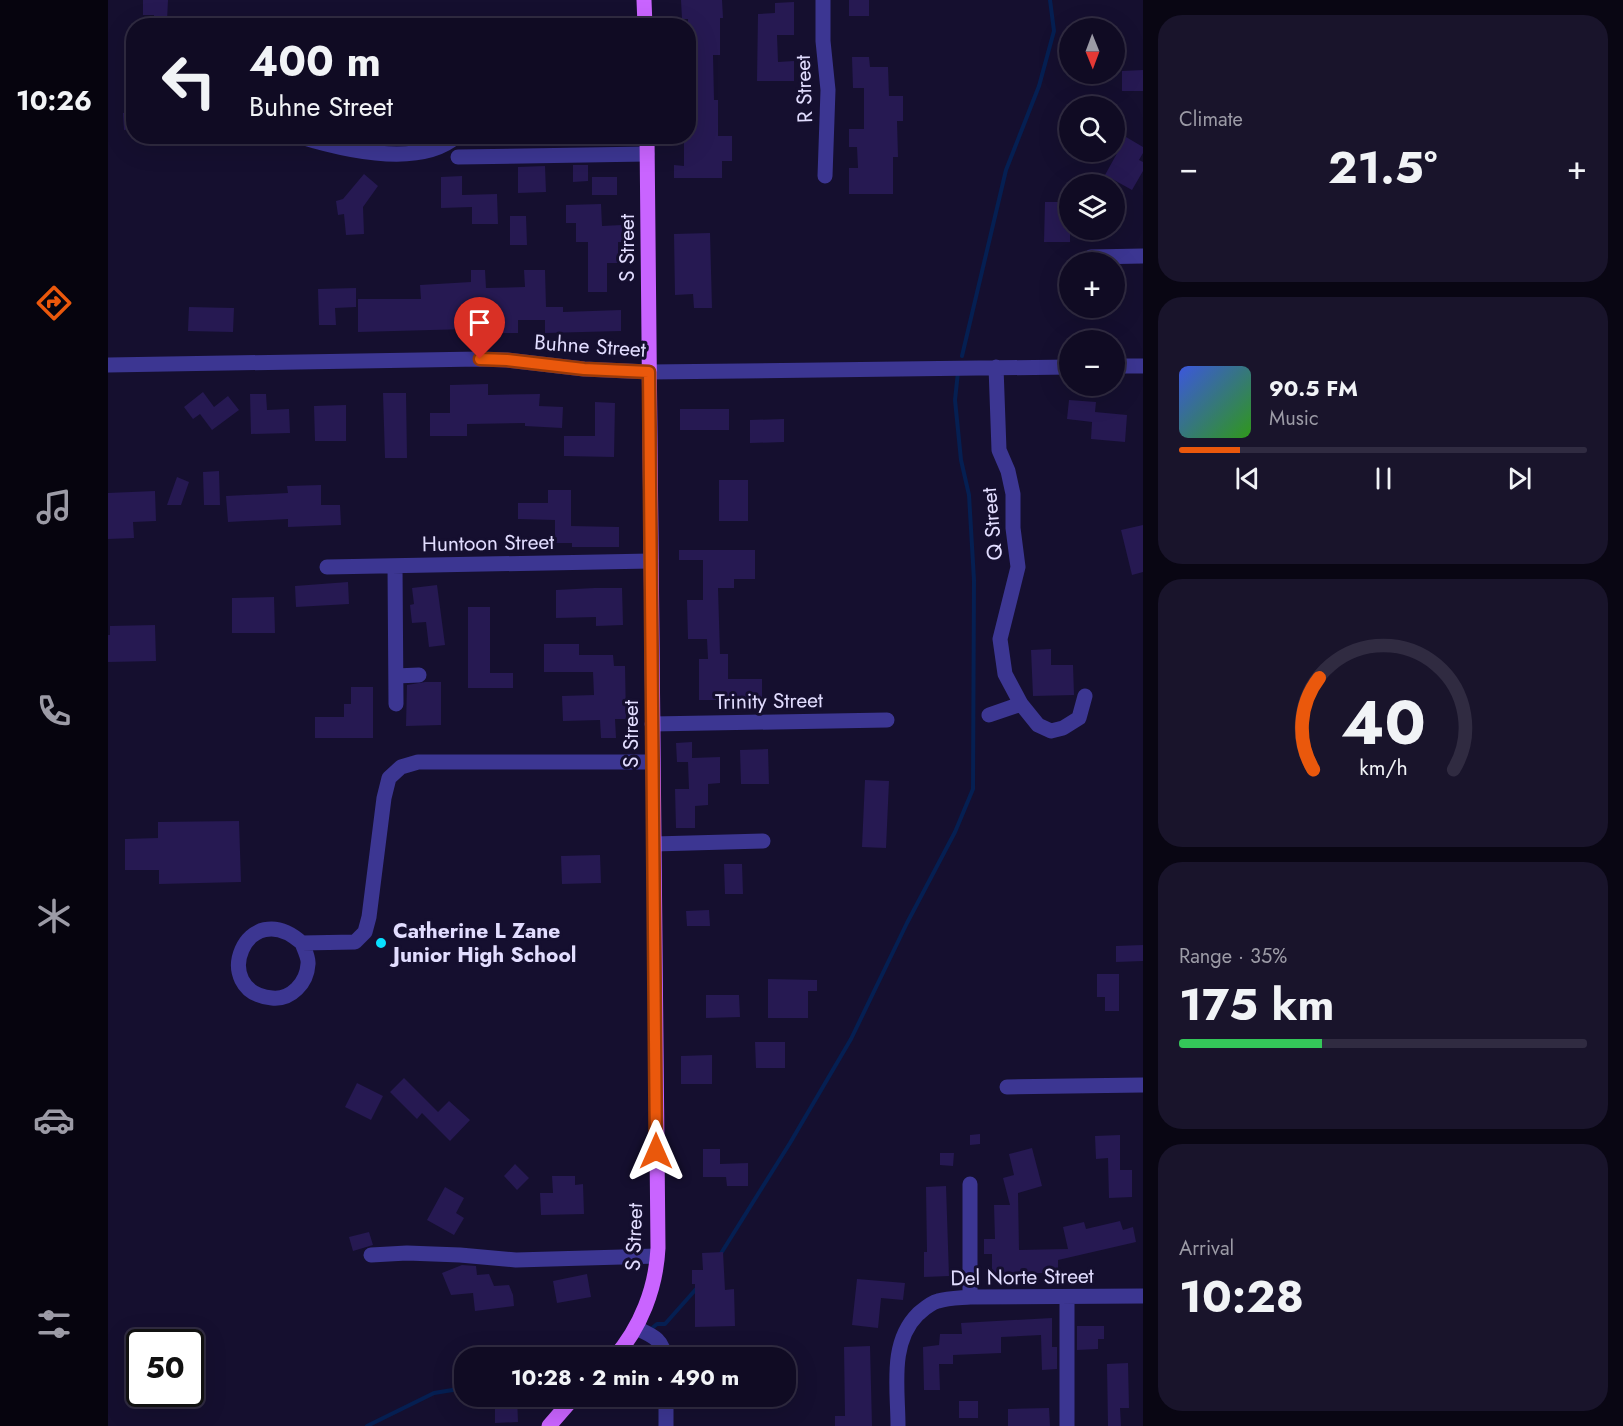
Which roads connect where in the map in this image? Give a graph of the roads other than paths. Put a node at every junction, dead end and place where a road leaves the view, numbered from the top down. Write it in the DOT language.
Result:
graph roads {
  1 [pos="644,0"];
  2 [pos="823,0"];
  3 [pos="645,18"];
  4 [pos="323,144"];
  5 [pos="444,144"];
  6 [pos="647,144"];
  7 [pos="647,154"];
  8 [pos="458,157"];
  9 [pos="825,176"];
  10 [pos="1125,256"];
  11 [pos="1143,256"];
  12 [pos="108,365"];
  13 [pos="1125,366"];
  14 [pos="1143,366"];
  15 [pos="1059,367"];
  16 [pos="996,368"];
  17 [pos="649,372"];
  18 [pos="651,561"];
  19 [pos="395,566"];
  20 [pos="327,567"];
  21 [pos="419,675"];
  22 [pos="396,676"];
  23 [pos="1085,696"];
  24 [pos="396,704"];
  25 [pos="1021,704"];
  26 [pos="989,715"];
  27 [pos="887,720"];
  28 [pos="652,724"];
  29 [pos="652,762"];
  30 [pos="763,841"];
  31 [pos="654,844"];
  32 [pos="302,942"];
  33 [pos="1143,1085"];
  34 [pos="1007,1087"];
  35 [pos="970,1185"];
  36 [pos="371,1255"];
  37 [pos="657,1256"];
  38 [pos="1143,1296"];
  39 [pos="970,1297"];
  40 [pos="1067,1297"];
  41 [pos="636,1328"];
  42 [pos="622,1347"];
  43 [pos="662,1347"];
  44 [pos="565,1407"];
  45 [pos="666,1407"];
  46 [pos="549,1426"];
  47 [pos="666,1426"];
  48 [pos="898,1426"];
  49 [pos="1067,1426"];
  1 -- 3 [label="main road"];
  2 -- 9 [label="street, R Street"];
  4 -- 5 [label="street"];
  6 -- 7 [label="main road, S Street"];
  7 -- 8 [label="street"];
  7 -- 17 [label="main road, S Street"];
  10 -- 11 [label="street"];
  12 -- 17 [label="street, Buhne Street"];
  13 -- 14 [label="street"];
  15 -- 16 [label="street, Buhne Street"];
  16 -- 17 [label="street, Buhne Street"];
  16 -- 25 [label="street, Q Street"];
  17 -- 18 [label="main road, S Street"];
  18 -- 19 [label="street, Huntoon Street"];
  18 -- 28 [label="main road, S Street"];
  19 -- 20 [label="street, Huntoon Street"];
  19 -- 22 [label="street"];
  21 -- 22 [label="street"];
  22 -- 24 [label="street"];
  23 -- 25 [label="street, Q Street"];
  25 -- 26 [label="street"];
  27 -- 28 [label="street, Trinity Street"];
  28 -- 29 [label="main road, S Street"];
  29 -- 31 [label="main road, S Street"];
  29 -- 32 [label="street"];
  30 -- 31 [label="street"];
  31 -- 37 [label="main road, S Street"];
  32 -- 32 [label="street"];
  33 -- 34 [label="street"];
  35 -- 39 [label="street"];
  36 -- 37 [label="street"];
  37 -- 41 [label="main road, S Street"];
  38 -- 40 [label="street, Del Norte Street"];
  39 -- 40 [label="street, Del Norte Street"];
  39 -- 48 [label="street, Del Norte Street"];
  40 -- 49 [label="street"];
  41 -- 42 [label="main road, S Street"];
  41 -- 43 [label="street"];
  44 -- 46 [label="main road"];
  45 -- 47 [label="street"];
}
